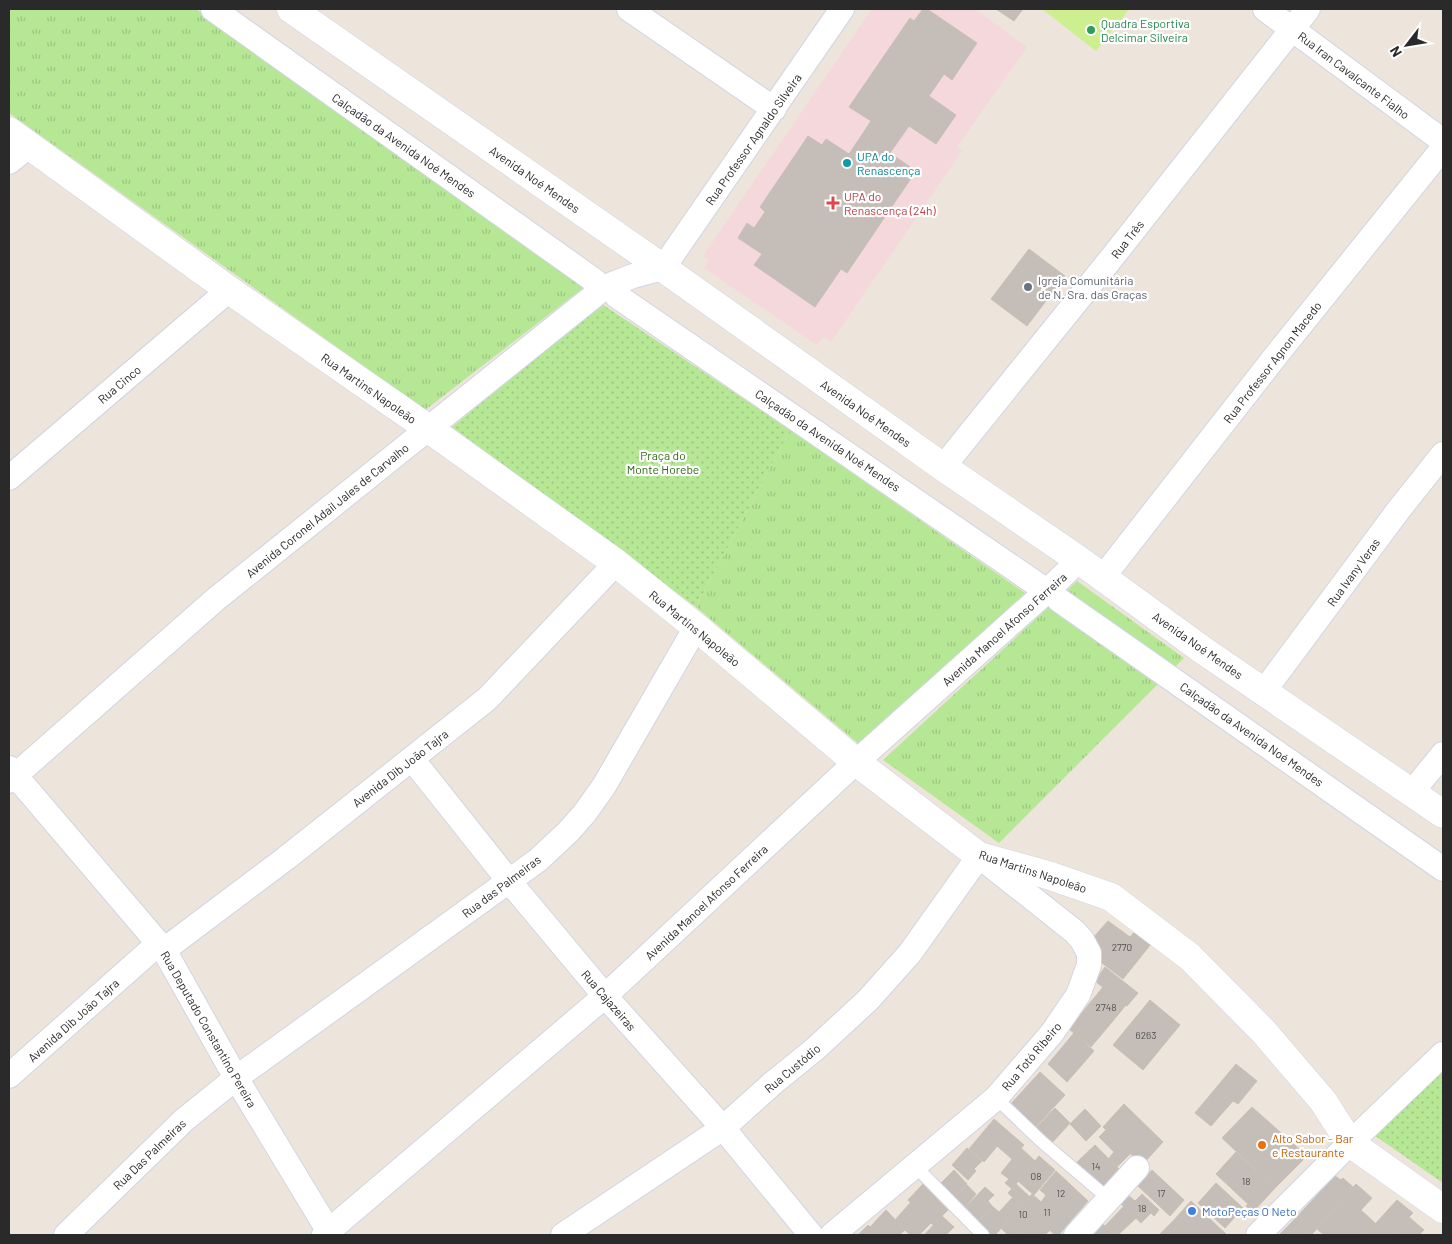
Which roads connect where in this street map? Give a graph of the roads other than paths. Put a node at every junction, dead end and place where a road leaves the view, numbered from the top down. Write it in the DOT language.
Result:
graph roads {
  1 [pos="213,9"];
  2 [pos="291,9"];
  3 [pos="629,9"];
  4 [pos="842,9"];
  5 [pos="1265,9"];
  6 [pos="1308,9"];
  7 [pos="1292,29"];
  8 [pos="774,109"];
  9 [pos="1443,141"];
  10 [pos="16,146"];
  11 [pos="1443,148"];
  12 [pos="664,268"];
  13 [pos="595,281"];
  14 [pos="228,290"];
  15 [pos="617,296"];
  16 [pos="429,429"];
  17 [pos="1443,454"];
  18 [pos="944,467"];
  19 [pos="9,478"];
  20 [pos="1079,560"];
  21 [pos="616,563"];
  22 [pos="1103,577"];
  23 [pos="1038,585"];
  24 [pos="1060,600"];
  25 [pos="696,627"];
  26 [pos="1264,691"];
  27 [pos="1443,754"];
  28 [pos="412,759"];
  29 [pos="856,762"];
  30 [pos="11,774"];
  31 [pos="1412,792"];
  32 [pos="1443,814"];
  33 [pos="979,856"];
  34 [pos="1443,869"];
  35 [pos="509,881"];
  36 [pos="161,947"];
  37 [pos="604,996"];
  38 [pos="1443,1054"];
  39 [pos="9,1076"];
  40 [pos="236,1078"];
  41 [pos="996,1098"];
  42 [pos="723,1128"];
  43 [pos="1350,1142"];
  44 [pos="915,1166"];
  45 [pos="1137,1168"];
  46 [pos="1109,1199"];
  47 [pos="1443,1209"];
  48 [pos="328,1234"];
  49 [pos="836,1234"];
  50 [pos="66,1235"];
  51 [pos="562,1235"];
  52 [pos="811,1235"];
  53 [pos="983,1235"];
  54 [pos="1076,1235"];
  55 [pos="1258,1235"];
  1 -- 13 [label="street, Calçadão da Avenida Noé Mendes"];
  2 -- 12 [label="main road, Avenida Noé Mendes"];
  3 -- 8 [label="street"];
  4 -- 8 [label="street, Rua Professor Agnaldo Silveira"];
  5 -- 7 [label="street, Rua Iran Cavalcante Fialho"];
  6 -- 7 [label="street, Rua Três"];
  7 -- 9 [label="street, Rua Iran Cavalcante Fialho"];
  7 -- 18 [label="street, Rua Três"];
  8 -- 12 [label="street, Rua Professor Agnaldo Silveira"];
  10 -- 14 [label="main road, Rua Martins Napoleão"];
  11 -- 22 [label="street, Rua Professor Agnon Macedo"];
  12 -- 16 [label="street, Avenida Coronel Adail Jales de Carvalho"];
  12 -- 18 [label="main road, Avenida Noé Mendes"];
  14 -- 16 [label="main road, Rua Martins Napoleão"];
  14 -- 19 [label="street, Rua Cinco"];
  15 -- 23 [label="street, Calçadão da Avenida Noé Mendes"];
  16 -- 21 [label="main road, Rua Martins Napoleão"];
  16 -- 30 [label="street, Avenida Coronel Adail Jales de Carvalho"];
  17 -- 26 [label="street, Rua Ivany Veras"];
  18 -- 20 [label="main road, Avenida Noé Mendes"];
  20 -- 22 [label="main road, Avenida Noé Mendes"];
  20 -- 29 [label="street, Avenida Manoel Afonso Ferreira"];
  21 -- 25 [label="main road, Rua Martins Napoleão"];
  21 -- 28 [label="street, Avenida Dib João Tajra"];
  22 -- 26 [label="main road, Avenida Noé Mendes"];
  24 -- 34 [label="street, Calçadão da Avenida Noé Mendes"];
  25 -- 29 [label="main road, Rua Martins Napoleão"];
  25 -- 35 [label="street, Rua das Palmeiras"];
  26 -- 31 [label="main road, Avenida Noé Mendes"];
  27 -- 31 [label="street"];
  28 -- 35 [label="street, Rua Cajazeiras"];
  28 -- 36 [label="street, Avenida Dib João Tajra"];
  29 -- 33 [label="main road, Rua Martins Napoleão"];
  29 -- 37 [label="street, Avenida Manoel Afonso Ferreira"];
  30 -- 36 [label="street, Rua Deputado Constantino Pereira"];
  31 -- 32 [label="main road, Avenida Noé Mendes"];
  33 -- 41 [label="street, Rua Totó Ribeiro"];
  33 -- 42 [label="street, Rua Custódio"];
  33 -- 43 [label="main road, Rua Martins Napoleão"];
  35 -- 37 [label="street, Rua Cajazeiras"];
  35 -- 40 [label="street, Rua das Palmeiras"];
  36 -- 39 [label="street, Avenida Dib João Tajra"];
  36 -- 40 [label="street, Rua Deputado Constantino Pereira"];
  37 -- 42 [label="street, Rua Cajazeiras"];
  37 -- 48 [label="street, Avenida Manoel Afonso Ferreira"];
  38 -- 43 [label="street"];
  40 -- 48 [label="street, Rua Deputado Constantino Pereira"];
  40 -- 50 [label="street, Rua Das Palmeiras"];
  41 -- 44 [label="street, Rua Totó Ribeiro"];
  41 -- 46 [label="lane"];
  42 -- 51 [label="street, Rua Custódio"];
  42 -- 52 [label="street, Rua Cajazeiras"];
  43 -- 47 [label="main road"];
  43 -- 55 [label="street"];
  44 -- 49 [label="street, Rua Totó Ribeiro"];
  44 -- 53 [label="lane"];
  45 -- 46 [label="street"];
  46 -- 54 [label="street"];
}
